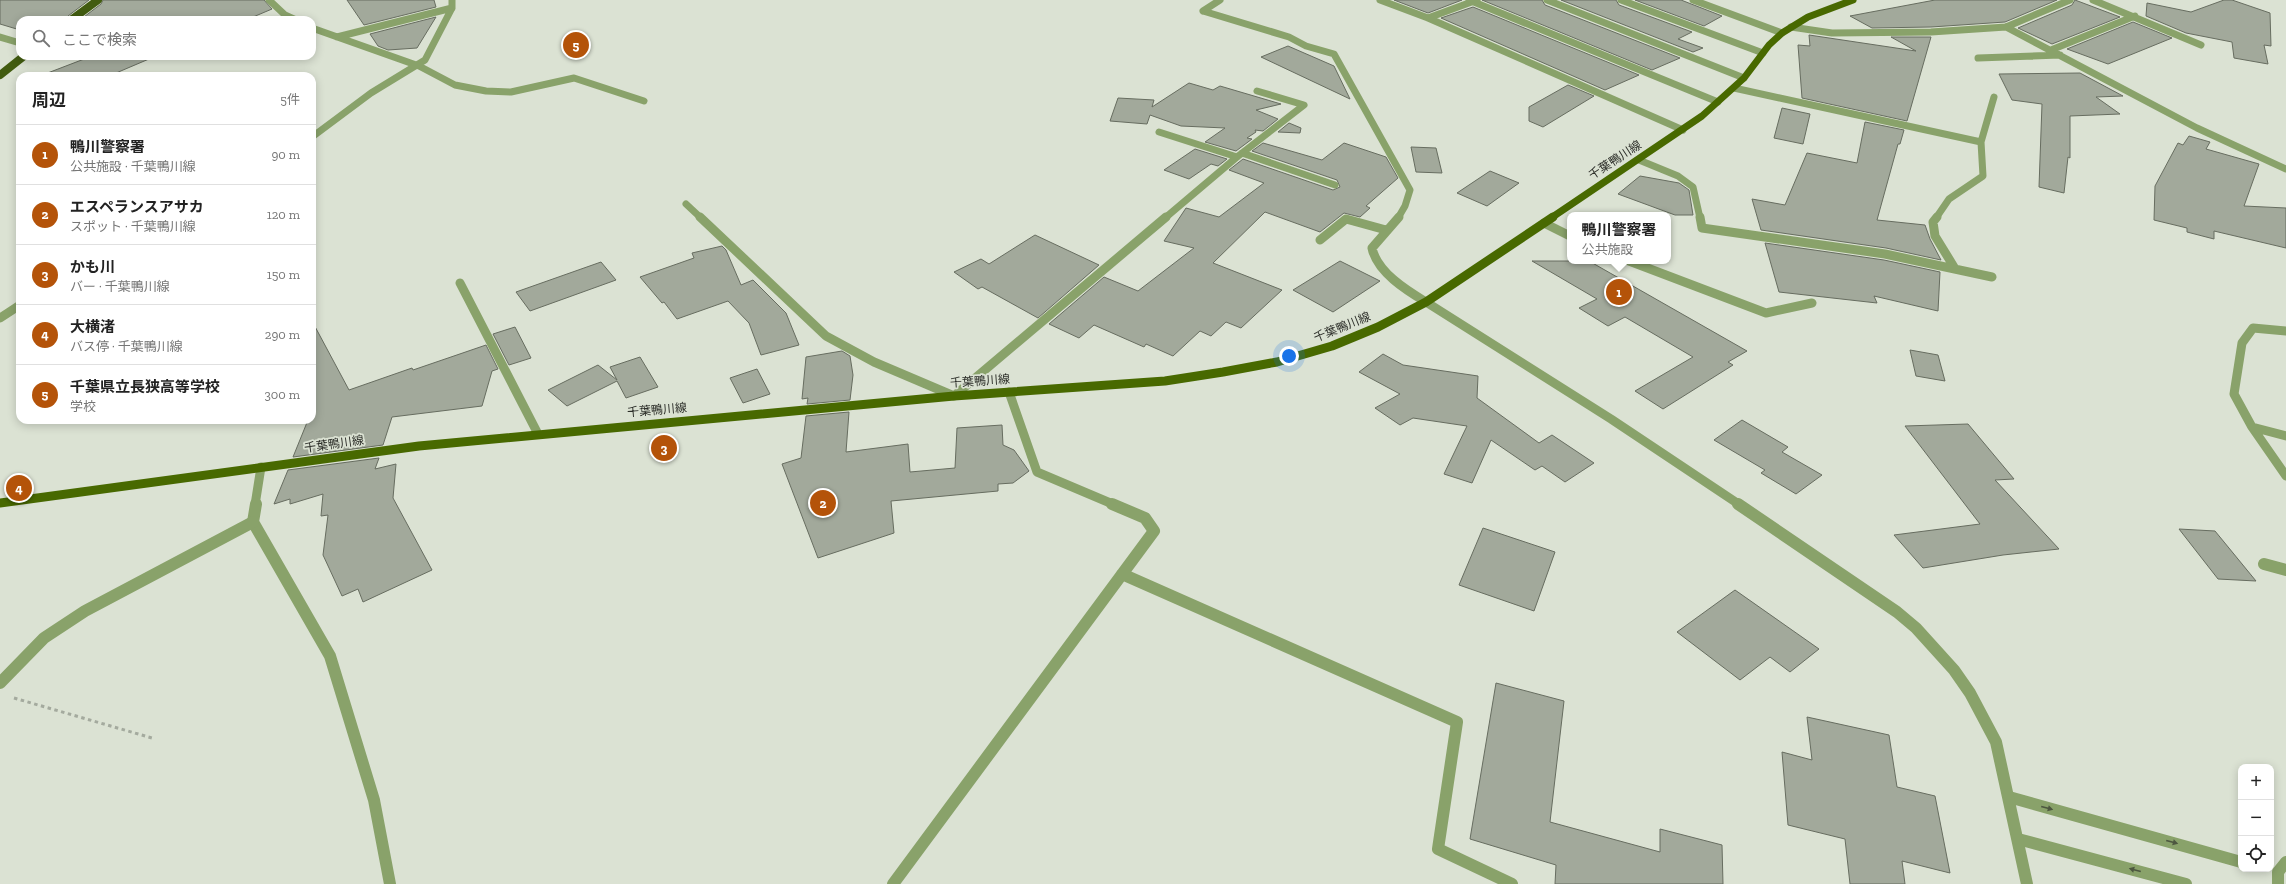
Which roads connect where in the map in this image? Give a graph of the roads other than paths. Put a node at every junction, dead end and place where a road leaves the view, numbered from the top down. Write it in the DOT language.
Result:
graph roads {
  1 [pos="98,0"];
  2 [pos="269,0"];
  3 [pos="452,0"];
  4 [pos="1220,0"];
  5 [pos="1380,0"];
  6 [pos="1473,0"];
  7 [pos="1547,0"];
  8 [pos="1621,0"];
  9 [pos="1693,0"];
  10 [pos="1853,0"];
  11 [pos="2070,0"];
  12 [pos="2093,0"];
  13 [pos="452,8"];
  14 [pos="76,16"];
  15 [pos="287,16"];
  16 [pos="2135,16"];
  17 [pos="1428,18"];
  18 [pos="1791,26"];
  19 [pos="2006,27"];
  20 [pos="316,29"];
  21 [pos="1782,33"];
  22 [pos="0,37"];
  23 [pos="337,37"];
  24 [pos="16,42"];
  25 [pos="2201,45"];
  26 [pos="2051,50"];
  27 [pos="1762,53"];
  28 [pos="2060,55"];
  29 [pos="1978,58"];
  30 [pos="19,60"];
  31 [pos="419,66"];
  32 [pos="0,75"];
  33 [pos="1744,78"];
  34 [pos="1734,88"];
  35 [pos="1257,91"];
  36 [pos="1994,97"];
  37 [pos="644,101"];
  38 [pos="1718,102"];
  39 [pos="1683,130"];
  40 [pos="1159,132"];
  41 [pos="316,135"];
  42 [pos="1981,142"];
  43 [pos="1240,155"];
  44 [pos="1639,160"];
  45 [pos="2286,169"];
  46 [pos="1335,185"];
  47 [pos="686,204"];
  48 [pos="1544,223"];
  49 [pos="1386,230"];
  50 [pos="1567,234"];
  51 [pos="1320,240"];
  52 [pos="1636,264"];
  53 [pos="1954,267"];
  54 [pos="1992,277"];
  55 [pos="460,283"];
  56 [pos="1426,302"];
  57 [pos="1812,303"];
  58 [pos="16,308"];
  59 [pos="0,318"];
  60 [pos="2286,331"];
  61 [pos="1009,392"];
  62 [pos="954,396"];
  63 [pos="2252,427"];
  64 [pos="538,434"];
  65 [pos="2286,436"];
  66 [pos="261,467"];
  67 [pos="2286,476"];
  68 [pos="0,503"];
  69 [pos="253,522"];
  70 [pos="2264,564"];
  71 [pos="2286,570"];
  72 [pos="1122,574"];
  73 [pos="0,683"];
  74 [pos="2009,797"];
  75 [pos="2018,839"];
  76 [pos="2238,855"];
  77 [pos="2226,857"];
  78 [pos="2238,861"];
  79 [pos="390,884"];
  80 [pos="892,884"];
  81 [pos="1512,884"];
  82 [pos="2027,884"];
  83 [pos="2186,884"];
  1 -- 14 [label="highway"];
  2 -- 15 [label="street"];
  3 -- 13 [label="street"];
  4 -- 49 [label="street"];
  5 -- 17 [label="street"];
  6 -- 17 [label="street"];
  6 -- 38 [label="street"];
  7 -- 33 [label="street"];
  8 -- 27 [label="street"];
  9 -- 21 [label="street"];
  10 -- 18 [label="main road, 千葉鴨川線"];
  11 -- 19 [label="street"];
  12 -- 16 [label="street"];
  13 -- 23 [label="street"];
  13 -- 31 [label="street"];
  16 -- 25 [label="street"];
  16 -- 26 [label="street"];
  17 -- 39 [label="street"];
  18 -- 19 [label="street"];
  18 -- 21 [label="main road, 千葉鴨川線"];
  19 -- 26 [label="street"];
  20 -- 23 [label="street"];
  21 -- 27 [label="main road, 千葉鴨川線"];
  22 -- 24 [label="street"];
  23 -- 31 [label="street"];
  26 -- 28 [label="street"];
  27 -- 33 [label="main road, 千葉鴨川線"];
  28 -- 29 [label="street"];
  28 -- 45 [label="street"];
  30 -- 32 [label="highway"];
  31 -- 37 [label="street"];
  31 -- 41 [label="street"];
  33 -- 34 [label="main road, 千葉鴨川線"];
  34 -- 38 [label="main road, 千葉鴨川線"];
  34 -- 42 [label="street"];
  35 -- 43 [label="street"];
  36 -- 42 [label="street"];
  38 -- 39 [label="main road, 千葉鴨川線"];
  39 -- 44 [label="main road, 千葉鴨川線"];
  40 -- 43 [label="street"];
  42 -- 53 [label="street"];
  43 -- 46 [label="street"];
  43 -- 62 [label="street"];
  44 -- 48 [label="main road, 千葉鴨川線"];
  44 -- 53 [label="street"];
  47 -- 62 [label="street"];
  48 -- 50 [label="street"];
  48 -- 56 [label="main road, 千葉鴨川線"];
  49 -- 51 [label="street"];
  49 -- 56 [label="street"];
  52 -- 57 [label="street"];
  53 -- 54 [label="street"];
  55 -- 64 [label="street"];
  56 -- 61 [label="main road, 千葉鴨川線"];
  56 -- 74 [label="street"];
  58 -- 59 [label="street"];
  60 -- 63 [label="street"];
  61 -- 62 [label="main road, 千葉鴨川線"];
  61 -- 72 [label="street"];
  62 -- 64 [label="main road, 千葉鴨川線"];
  63 -- 65 [label="street"];
  63 -- 67 [label="street"];
  64 -- 66 [label="main road, 千葉鴨川線"];
  66 -- 68 [label="main road, 千葉鴨川線"];
  66 -- 69 [label="street"];
  69 -- 73 [label="street"];
  69 -- 79 [label="street"];
  70 -- 71 [label="street"];
  72 -- 80 [label="street"];
  72 -- 81 [label="street"];
  74 -- 75 [label="street"];
  74 -- 77 [label="street, one-way"];
  75 -- 82 [label="street"];
  83 -- 75 [label="street, one-way"];
  76 -- 77 [label="street"];
  77 -- 78 [label="street"];
}
